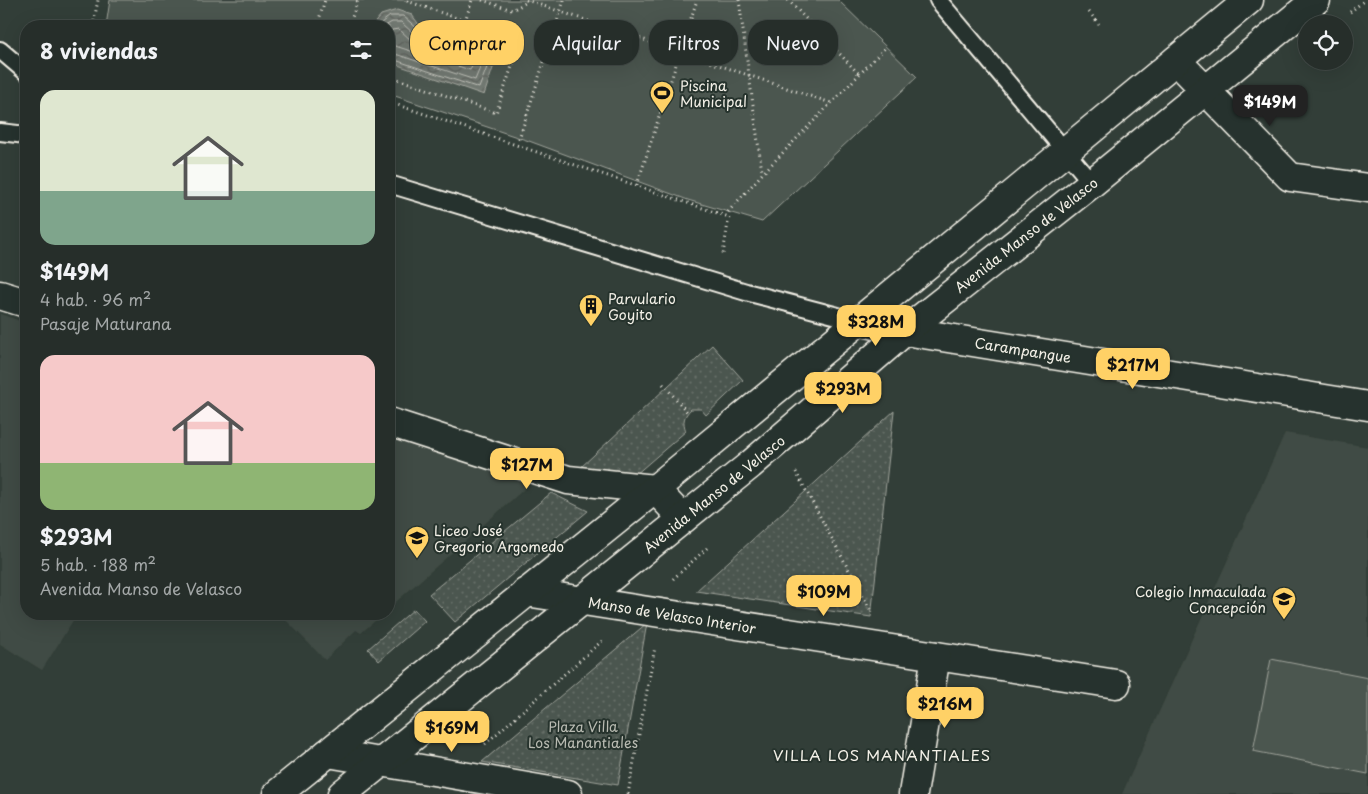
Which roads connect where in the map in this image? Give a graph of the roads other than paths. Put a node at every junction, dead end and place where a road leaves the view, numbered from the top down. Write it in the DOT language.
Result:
graph roads {
  1 [pos="938,0"];
  2 [pos="1249,0"];
  3 [pos="1316,0"];
  4 [pos="0,50"];
  5 [pos="1176,60"];
  6 [pos="20,67"];
  7 [pos="1205,91"];
  8 [pos="0,132"];
  9 [pos="20,134"];
  10 [pos="1064,153"];
  11 [pos="1092,183"];
  12 [pos="395,186"];
  13 [pos="1368,188"];
  14 [pos="0,295"];
  15 [pos="20,302"];
  16 [pos="857,322"];
  17 [pos="904,332"];
  18 [pos="1368,406"];
  19 [pos="395,424"];
  20 [pos="655,489"];
  21 [pos="683,520"];
  22 [pos="526,592"];
  23 [pos="583,601"];
  24 [pos="936,656"];
  25 [pos="1116,684"];
  26 [pos="328,753"];
  27 [pos="380,762"];
  28 [pos="277,794"];
  29 [pos="342,794"];
  30 [pos="568,794"];
  31 [pos="913,794"];
  1 -- 10 [label="lane"];
  2 -- 5 [label="main road"];
  3 -- 7 [label="main road, Avenida Manso de Velasco"];
  4 -- 6 [label="lane"];
  5 -- 7 [label="main road"];
  5 -- 10 [label="main road"];
  7 -- 11 [label="main road, Avenida Manso de Velasco"];
  7 -- 13 [label="main road"];
  8 -- 9 [label="lane"];
  10 -- 11 [label="lane"];
  10 -- 16 [label="main road"];
  11 -- 17 [label="main road, Avenida Manso de Velasco"];
  12 -- 16 [label="lane"];
  14 -- 15 [label="main road"];
  16 -- 17 [label="main road, Carampangue"];
  16 -- 20 [label="main road"];
  17 -- 18 [label="main road, Carampangue"];
  17 -- 21 [label="main road, Avenida Manso de Velasco"];
  19 -- 20 [label="main road"];
  20 -- 21 [label="main road"];
  20 -- 22 [label="main road"];
  21 -- 23 [label="main road, Avenida Manso de Velasco"];
  22 -- 23 [label="main road, Manso de Velasco Interior"];
  22 -- 26 [label="main road"];
  23 -- 24 [label="main road, Manso de Velasco Interior"];
  23 -- 27 [label="main road, Avenida Manso de Velasco"];
  24 -- 25 [label="main road, Manso de Velasco Interior"];
  24 -- 31 [label="main road"];
  26 -- 27 [label="main road"];
  26 -- 28 [label="main road"];
  27 -- 29 [label="main road, Avenida Manso de Velasco"];
  27 -- 30 [label="main road"];
}
